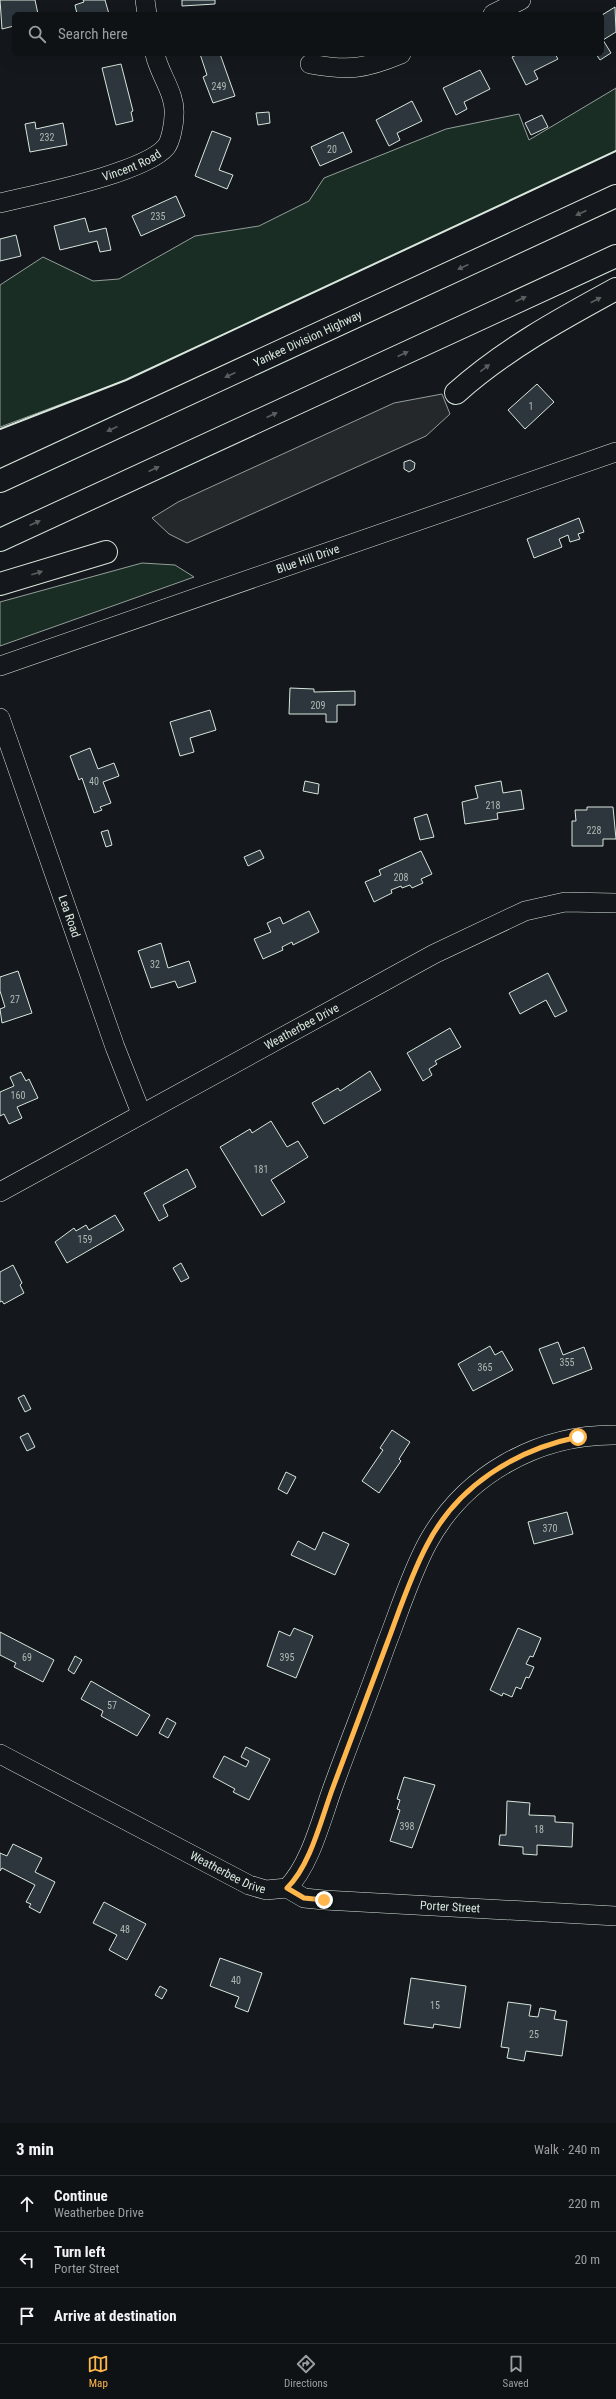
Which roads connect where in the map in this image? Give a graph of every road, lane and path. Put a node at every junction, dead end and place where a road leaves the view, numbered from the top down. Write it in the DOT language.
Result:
graph roads {
  1 [pos="145,0"];
  2 [pos="522,0"];
  3 [pos="146,12"];
  4 [pos="497,12"];
  5 [pos="156,56"];
  6 [pos="395,56"];
  7 [pos="310,64"];
  8 [pos="616,196"];
  9 [pos="0,203"];
  10 [pos="616,256"];
  11 [pos="616,289"];
  12 [pos="456,393"];
  13 [pos="616,452"];
  14 [pos="0,481"];
  15 [pos="0,540"];
  16 [pos="106,552"];
  17 [pos="0,584"];
  18 [pos="0,666"];
  19 [pos="0,718"];
  20 [pos="616,903"];
  21 [pos="141,1113"];
  22 [pos="0,1192"];
  23 [pos="616,1435"];
  24 [pos="0,1754"];
  25 [pos="287,1888"];
  26 [pos="616,1916"];
  1 -- 3 [label="street"];
  2 -- 4 [label="street"];
  5 -- 9 [label="street, Vincent Road"];
  6 -- 7 [label="street"];
  8 -- 14 [label="highway, Yankee Division Highway, one-way"];
  15 -- 10 [label="highway, one-way"];
  12 -- 11 [label="highway, one-way"];
  13 -- 18 [label="street, Blue Hill Drive"];
  17 -- 16 [label="highway, one-way"];
  19 -- 21 [label="street, Lea Road"];
  20 -- 21 [label="street, Weatherbee Drive"];
  21 -- 22 [label="street, Weatherbee Drive"];
  23 -- 25 [label="street"];
  24 -- 25 [label="street, Weatherbee Drive"];
  25 -- 26 [label="street, Porter Street"];
}
